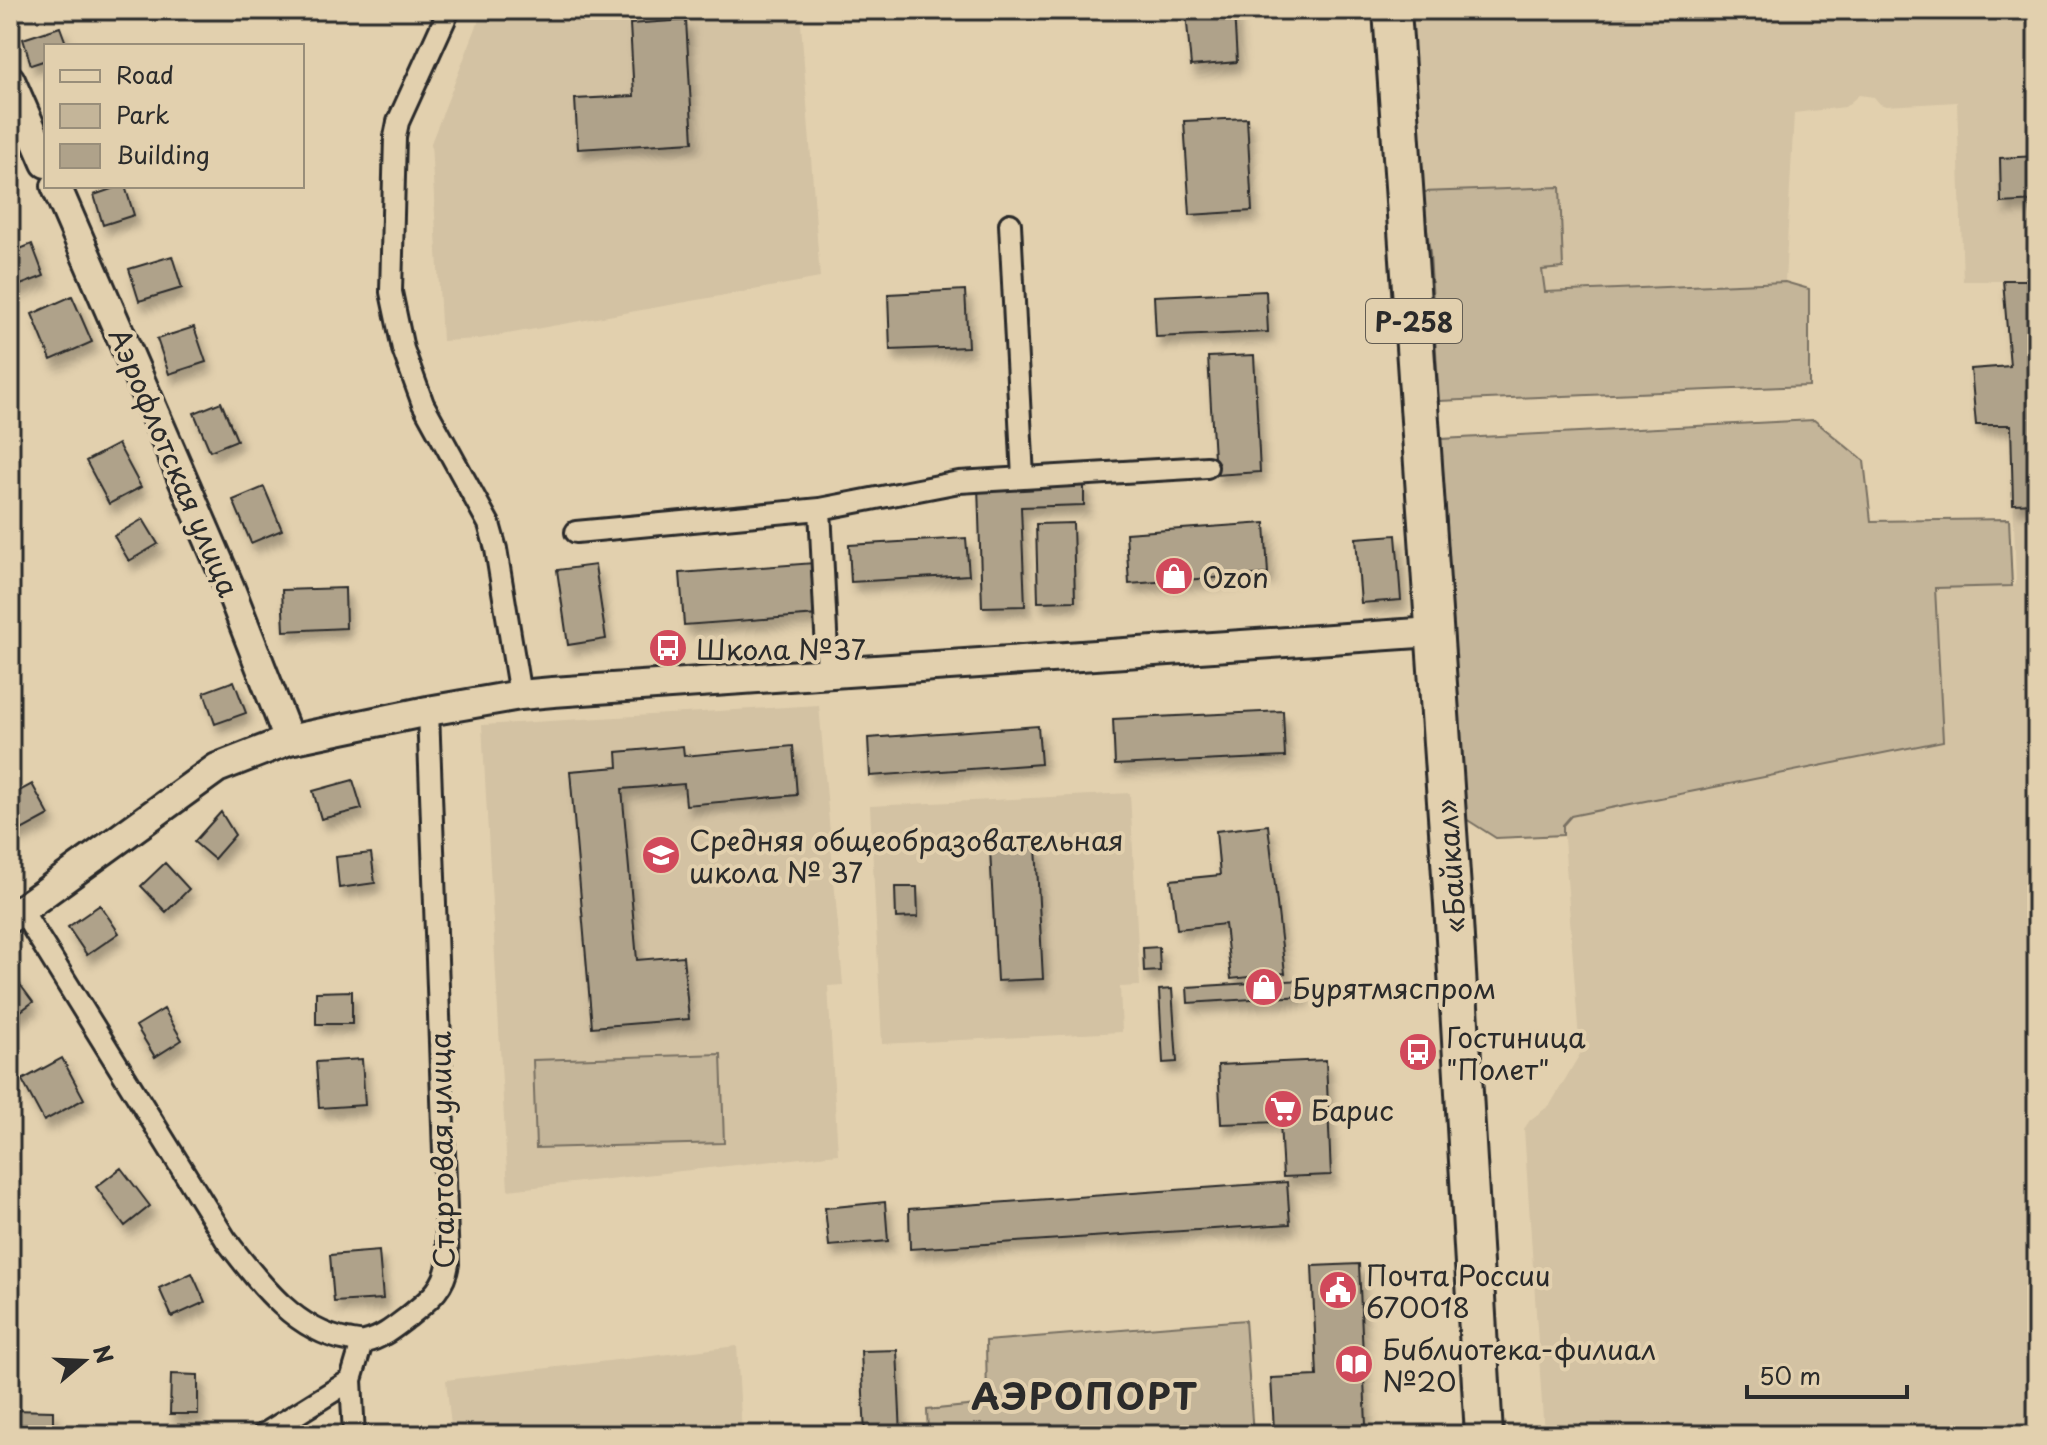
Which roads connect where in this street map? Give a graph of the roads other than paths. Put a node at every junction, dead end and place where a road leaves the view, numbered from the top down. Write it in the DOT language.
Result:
graph roads {
  1 [pos="449,10"];
  2 [pos="1392,10"];
  3 [pos="10,80"];
  4 [pos="44,158"];
  5 [pos="57,188"];
  6 [pos="1010,224"];
  7 [pos="1207,467"];
  8 [pos="1023,478"];
  9 [pos="820,509"];
  10 [pos="576,532"];
  11 [pos="1433,632"];
  12 [pos="828,673"];
  13 [pos="520,695"];
  14 [pos="428,711"];
  15 [pos="289,740"];
  16 [pos="14,906"];
  17 [pos="362,1343"];
  18 [pos="351,1380"];
  19 [pos="263,1435"];
  20 [pos="354,1435"];
  21 [pos="1484,1435"];
  1 -- 13 [label="street"];
  2 -- 11 [label="highway, Р-258"];
  3 -- 4 [label="main road"];
  5 -- 15 [label="main road, Аэрофлотская улица"];
  6 -- 8 [label="street"];
  7 -- 8 [label="street"];
  8 -- 9 [label="street"];
  9 -- 10 [label="street"];
  9 -- 12 [label="street"];
  11 -- 12 [label="main road"];
  11 -- 21 [label="highway, «Байкал» / Р-258"];
  12 -- 13 [label="main road"];
  13 -- 14 [label="main road"];
  14 -- 15 [label="main road"];
  14 -- 17 [label="street, Стартовая улица"];
  15 -- 16 [label="main road"];
  16 -- 17 [label="street"];
  17 -- 18 [label="street"];
  18 -- 19 [label="street"];
  18 -- 20 [label="street"];
}
